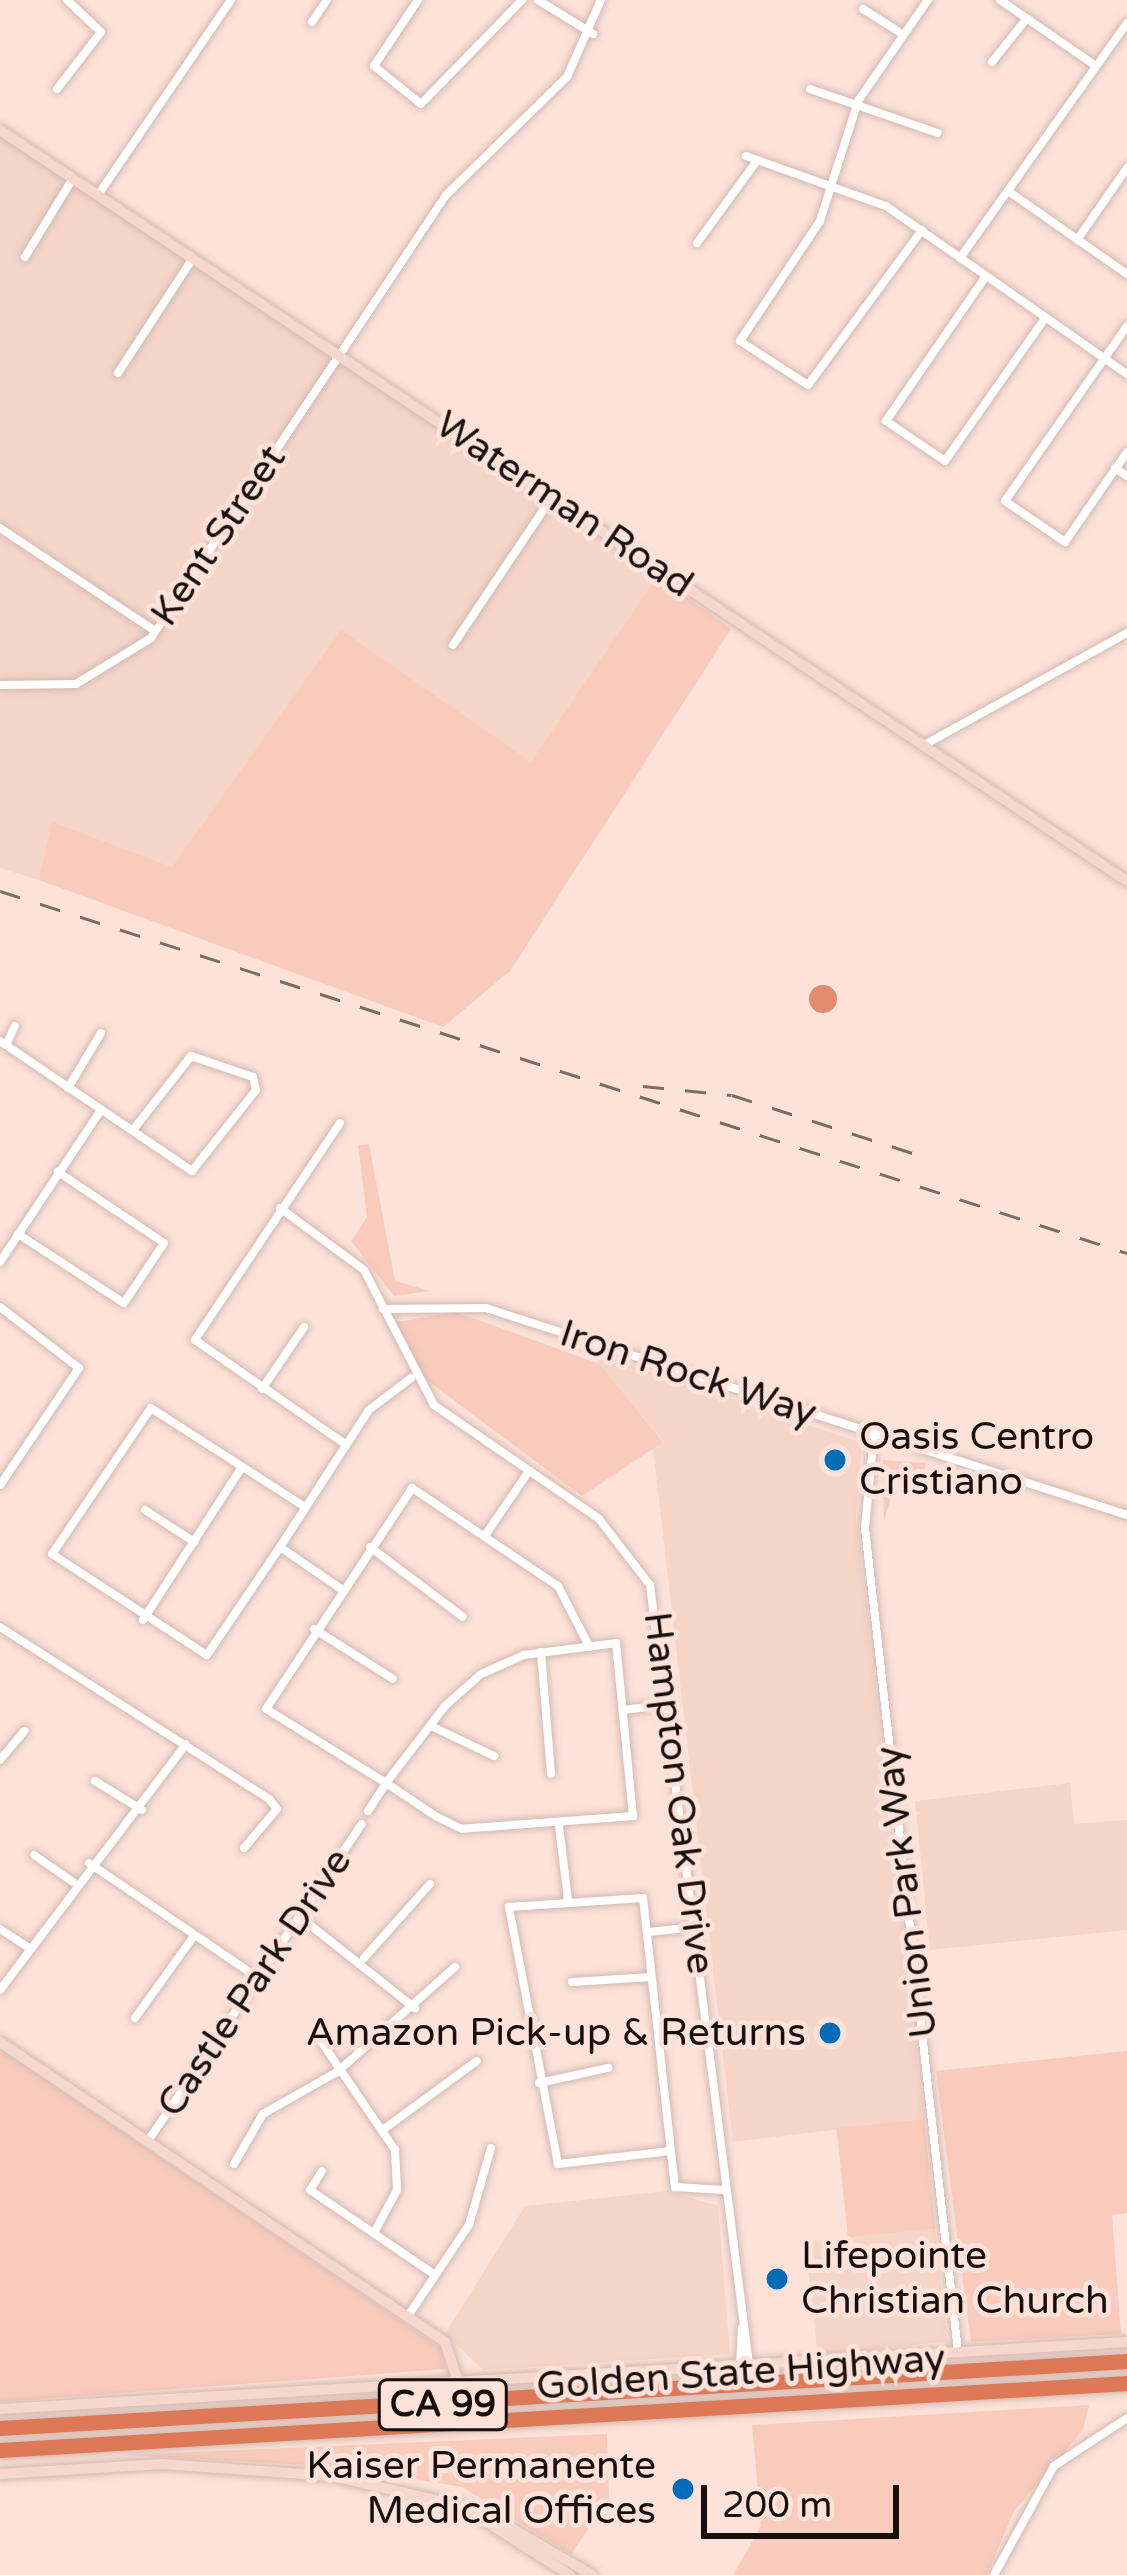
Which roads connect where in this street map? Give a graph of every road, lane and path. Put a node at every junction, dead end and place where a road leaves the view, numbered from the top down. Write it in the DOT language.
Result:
graph roads {
  1 [pos="67,0"];
  2 [pos="231,0"];
  3 [pos="327,0"];
  4 [pos="418,0"];
  5 [pos="522,0"];
  6 [pos="538,0"];
  7 [pos="601,0"];
  8 [pos="928,0"];
  9 [pos="1000,0"];
  10 [pos="863,9"];
  11 [pos="1027,18"];
  12 [pos="312,22"];
  13 [pos="1127,23"];
  14 [pos="901,33"];
  15 [pos="592,34"];
  16 [pos="1123,36"];
  17 [pos="992,62"];
  18 [pos="1096,67"];
  19 [pos="57,88"];
  20 [pos="810,89"];
  21 [pos="858,101"];
  22 [pos="0,130"];
  23 [pos="938,134"];
  24 [pos="746,156"];
  25 [pos="756,161"];
  26 [pos="1127,168"];
  27 [pos="74,178"];
  28 [pos="832,184"];
  29 [pos="1008,191"];
  30 [pos="98,195"];
  31 [pos="922,230"];
  32 [pos="1078,239"];
  33 [pos="697,243"];
  34 [pos="25,256"];
  35 [pos="193,258"];
  36 [pos="960,259"];
  37 [pos="1127,274"];
  38 [pos="986,276"];
  39 [pos="1045,317"];
  40 [pos="1127,326"];
  41 [pos="337,355"];
  42 [pos="1104,358"];
  43 [pos="118,373"];
  44 [pos="1127,374"];
  45 [pos="1127,452"];
  46 [pos="1115,468"];
  47 [pos="1127,476"];
  48 [pos="552,497"];
  49 [pos="0,528"];
  50 [pos="155,632"];
  51 [pos="1127,633"];
  52 [pos="453,645"];
  53 [pos="0,686"];
  54 [pos="924,745"];
  55 [pos="1127,881"];
  56 [pos="15,1026"];
  57 [pos="101,1033"];
  58 [pos="3,1043"];
  59 [pos="68,1088"];
  60 [pos="100,1110"];
  61 [pos="340,1123"];
  62 [pos="133,1130"];
  63 [pos="58,1172"];
  64 [pos="280,1208"];
  65 [pos="18,1234"];
  66 [pos="0,1262"];
  67 [pos="0,1307"];
  68 [pos="383,1310"];
  69 [pos="304,1327"];
  70 [pos="411,1378"];
  71 [pos="262,1389"];
  72 [pos="874,1434"];
  73 [pos="345,1444"];
  74 [pos="242,1467"];
  75 [pos="529,1470"];
  76 [pos="0,1485"];
  77 [pos="305,1507"];
  78 [pos="146,1510"];
  79 [pos="1127,1515"];
  80 [pos="486,1534"];
  81 [pos="194,1541"];
  82 [pos="280,1547"];
  83 [pos="370,1547"];
  84 [pos="341,1588"];
  85 [pos="463,1617"];
  86 [pos="143,1620"];
  87 [pos="0,1627"];
  88 [pos="314,1629"];
  89 [pos="589,1646"];
  90 [pos="542,1652"];
  91 [pos="393,1679"];
  92 [pos="670,1704"];
  93 [pos="624,1710"];
  94 [pos="431,1726"];
  95 [pos="24,1731"];
  96 [pos="186,1744"];
  97 [pos="494,1756"];
  98 [pos="0,1760"];
  99 [pos="551,1774"];
  100 [pos="95,1781"];
  101 [pos="386,1783"];
  102 [pos="142,1810"];
  103 [pos="368,1811"];
  104 [pos="362,1824"];
  105 [pos="559,1826"];
  106 [pos="244,1848"];
  107 [pos="34,1855"];
  108 [pos="89,1863"];
  109 [pos="73,1882"];
  110 [pos="430,1884"];
  111 [pos="568,1898"];
  112 [pos="300,1917"];
  113 [pos="696,1927"];
  114 [pos="0,1929"];
  115 [pos="649,1932"];
  116 [pos="194,1936"];
  117 [pos="28,1947"];
  118 [pos="364,1958"];
  119 [pos="455,1967"];
  120 [pos="651,1977"];
  121 [pos="260,1979"];
  122 [pos="572,1982"];
  123 [pos="0,1990"];
  124 [pos="416,2008"];
  125 [pos="135,2018"];
  126 [pos="318,2037"];
  127 [pos="0,2042"];
  128 [pos="477,2062"];
  129 [pos="608,2068"];
  130 [pos="337,2072"];
  131 [pos="539,2083"];
  132 [pos="384,2129"];
  133 [pos="148,2142"];
  134 [pos="490,2148"];
  135 [pos="671,2152"];
  136 [pos="233,2164"];
  137 [pos="322,2170"];
  138 [pos="724,2190"];
  139 [pos="374,2233"];
  140 [pos="436,2275"];
  141 [pos="408,2316"];
  142 [pos="1127,2342"];
  143 [pos="958,2352"];
  144 [pos="1127,2361"];
  145 [pos="744,2365"];
  146 [pos="463,2381"];
  147 [pos="1127,2383"];
  148 [pos="0,2409"];
  149 [pos="1127,2418"];
  150 [pos="0,2428"];
  151 [pos="0,2450"];
  152 [pos="0,2474"];
  153 [pos="468,2510"];
  154 [pos="554,2558"];
  155 [pos="570,2575"];
  156 [pos="582,2575"];
  157 [pos="592,2575"];
  158 [pos="994,2575"];
  1 -- 19 [label="street"];
  2 -- 30 [label="street"];
  3 -- 12 [label="street"];
  4 -- 5 [label="street"];
  6 -- 15 [label="street"];
  7 -- 15 [label="street, Kent Street"];
  8 -- 14 [label="street"];
  9 -- 11 [label="street"];
  10 -- 14 [label="street"];
  11 -- 17 [label="street"];
  11 -- 18 [label="street"];
  13 -- 16 [label="street"];
  14 -- 21 [label="street"];
  15 -- 41 [label="street, Kent Street"];
  16 -- 18 [label="street"];
  18 -- 29 [label="street"];
  20 -- 21 [label="street"];
  21 -- 23 [label="street"];
  21 -- 28 [label="street"];
  22 -- 27 [label="main road, Waterman Road"];
  24 -- 25 [label="street"];
  25 -- 28 [label="street"];
  25 -- 33 [label="street"];
  26 -- 32 [label="street"];
  27 -- 30 [label="main road, Waterman Road"];
  27 -- 34 [label="street"];
  28 -- 31 [label="street"];
  28 -- 31 [label="street"];
  29 -- 32 [label="street"];
  29 -- 36 [label="street"];
  30 -- 35 [label="main road, Waterman Road"];
  31 -- 36 [label="street"];
  32 -- 37 [label="street"];
  35 -- 41 [label="main road, Waterman Road"];
  35 -- 43 [label="street"];
  36 -- 38 [label="street"];
  38 -- 39 [label="street"];
  38 -- 39 [label="street"];
  39 -- 42 [label="street"];
  40 -- 42 [label="street"];
  41 -- 48 [label="main road, Waterman Road"];
  41 -- 50 [label="street, Kent Street"];
  42 -- 44 [label="street"];
  42 -- 46 [label="street"];
  45 -- 46 [label="street"];
  46 -- 47 [label="street"];
  48 -- 52 [label="street"];
  48 -- 54 [label="main road, Waterman Road"];
  49 -- 50 [label="street"];
  50 -- 53 [label="street, Kent Street"];
  51 -- 54 [label="street"];
  54 -- 55 [label="main road, Waterman Road"];
  56 -- 58 [label="street"];
  57 -- 59 [label="street"];
  58 -- 59 [label="street"];
  59 -- 60 [label="street"];
  60 -- 62 [label="street"];
  60 -- 63 [label="street"];
  61 -- 64 [label="street"];
  62 -- 62 [label="street"];
  63 -- 65 [label="street"];
  63 -- 65 [label="street"];
  64 -- 68 [label="street, Hampton Oak Drive"];
  64 -- 71 [label="street"];
  65 -- 66 [label="street"];
  67 -- 76 [label="street"];
  68 -- 70 [label="street, Hampton Oak Drive"];
  68 -- 72 [label="street, Iron Rock Way"];
  69 -- 71 [label="street"];
  70 -- 73 [label="street"];
  70 -- 75 [label="street, Hampton Oak Drive"];
  71 -- 73 [label="street"];
  72 -- 79 [label="street, Iron Rock Way"];
  72 -- 143 [label="street, Union Park Way"];
  73 -- 77 [label="street"];
  74 -- 77 [label="street"];
  74 -- 81 [label="street"];
  74 -- 86 [label="street"];
  75 -- 80 [label="street"];
  75 -- 92 [label="street, Hampton Oak Drive"];
  77 -- 82 [label="street"];
  78 -- 81 [label="street"];
  80 -- 83 [label="street"];
  80 -- 89 [label="street"];
  81 -- 86 [label="street"];
  82 -- 84 [label="street"];
  82 -- 86 [label="street"];
  83 -- 84 [label="street"];
  83 -- 85 [label="street"];
  84 -- 88 [label="street"];
  87 -- 96 [label="street"];
  88 -- 91 [label="street"];
  88 -- 101 [label="street"];
  89 -- 90 [label="street"];
  89 -- 93 [label="street"];
  90 -- 94 [label="street"];
  90 -- 99 [label="street"];
  92 -- 93 [label="street"];
  92 -- 113 [label="street, Hampton Oak Drive"];
  93 -- 105 [label="street"];
  94 -- 97 [label="street"];
  94 -- 101 [label="street"];
  95 -- 98 [label="street"];
  96 -- 102 [label="street"];
  96 -- 106 [label="street"];
  100 -- 102 [label="street"];
  101 -- 103 [label="street"];
  101 -- 105 [label="street"];
  102 -- 108 [label="street"];
  104 -- 112 [label="street, Castle Park Drive"];
  105 -- 111 [label="street"];
  107 -- 109 [label="street"];
  108 -- 109 [label="street"];
  108 -- 116 [label="street"];
  109 -- 117 [label="street"];
  110 -- 118 [label="street"];
  111 -- 115 [label="street"];
  111 -- 131 [label="street"];
  112 -- 118 [label="street"];
  112 -- 121 [label="street, Castle Park Drive"];
  113 -- 115 [label="street"];
  113 -- 138 [label="street, Hampton Oak Drive"];
  114 -- 117 [label="street"];
  115 -- 120 [label="street"];
  116 -- 121 [label="street"];
  116 -- 125 [label="street"];
  117 -- 123 [label="street"];
  118 -- 124 [label="street"];
  119 -- 124 [label="street"];
  120 -- 122 [label="street"];
  120 -- 135 [label="street"];
  121 -- 133 [label="street, Castle Park Drive"];
  124 -- 130 [label="street"];
  126 -- 130 [label="street"];
  127 -- 133 [label="main road"];
  128 -- 132 [label="street"];
  129 -- 131 [label="street"];
  130 -- 132 [label="street"];
  130 -- 136 [label="street"];
  131 -- 135 [label="street"];
  132 -- 139 [label="street"];
  133 -- 141 [label="main road"];
  134 -- 140 [label="street"];
  135 -- 138 [label="street"];
  137 -- 139 [label="street"];
  138 -- 145 [label="street, Hampton Oak Drive"];
  139 -- 140 [label="street"];
  140 -- 141 [label="street"];
  141 -- 146 [label="main road"];
  142 -- 143 [label="main road"];
  143 -- 145 [label="main road"];
  144 -- 150 [label="highway, Golden State Highway / CA 99"];
  145 -- 146 [label="main road"];
  146 -- 148 [label="main road"];
  147 -- 151 [label="highway, Golden State Highway / CA 99"];
  149 -- 158 [label="street"];
  152 -- 153 [label="main road"];
  153 -- 154 [label="main road"];
  153 -- 154 [label="main road"];
  154 -- 155 [label="main road"];
  154 -- 156 [label="main road"];
  154 -- 157 [label="main road"];
}
